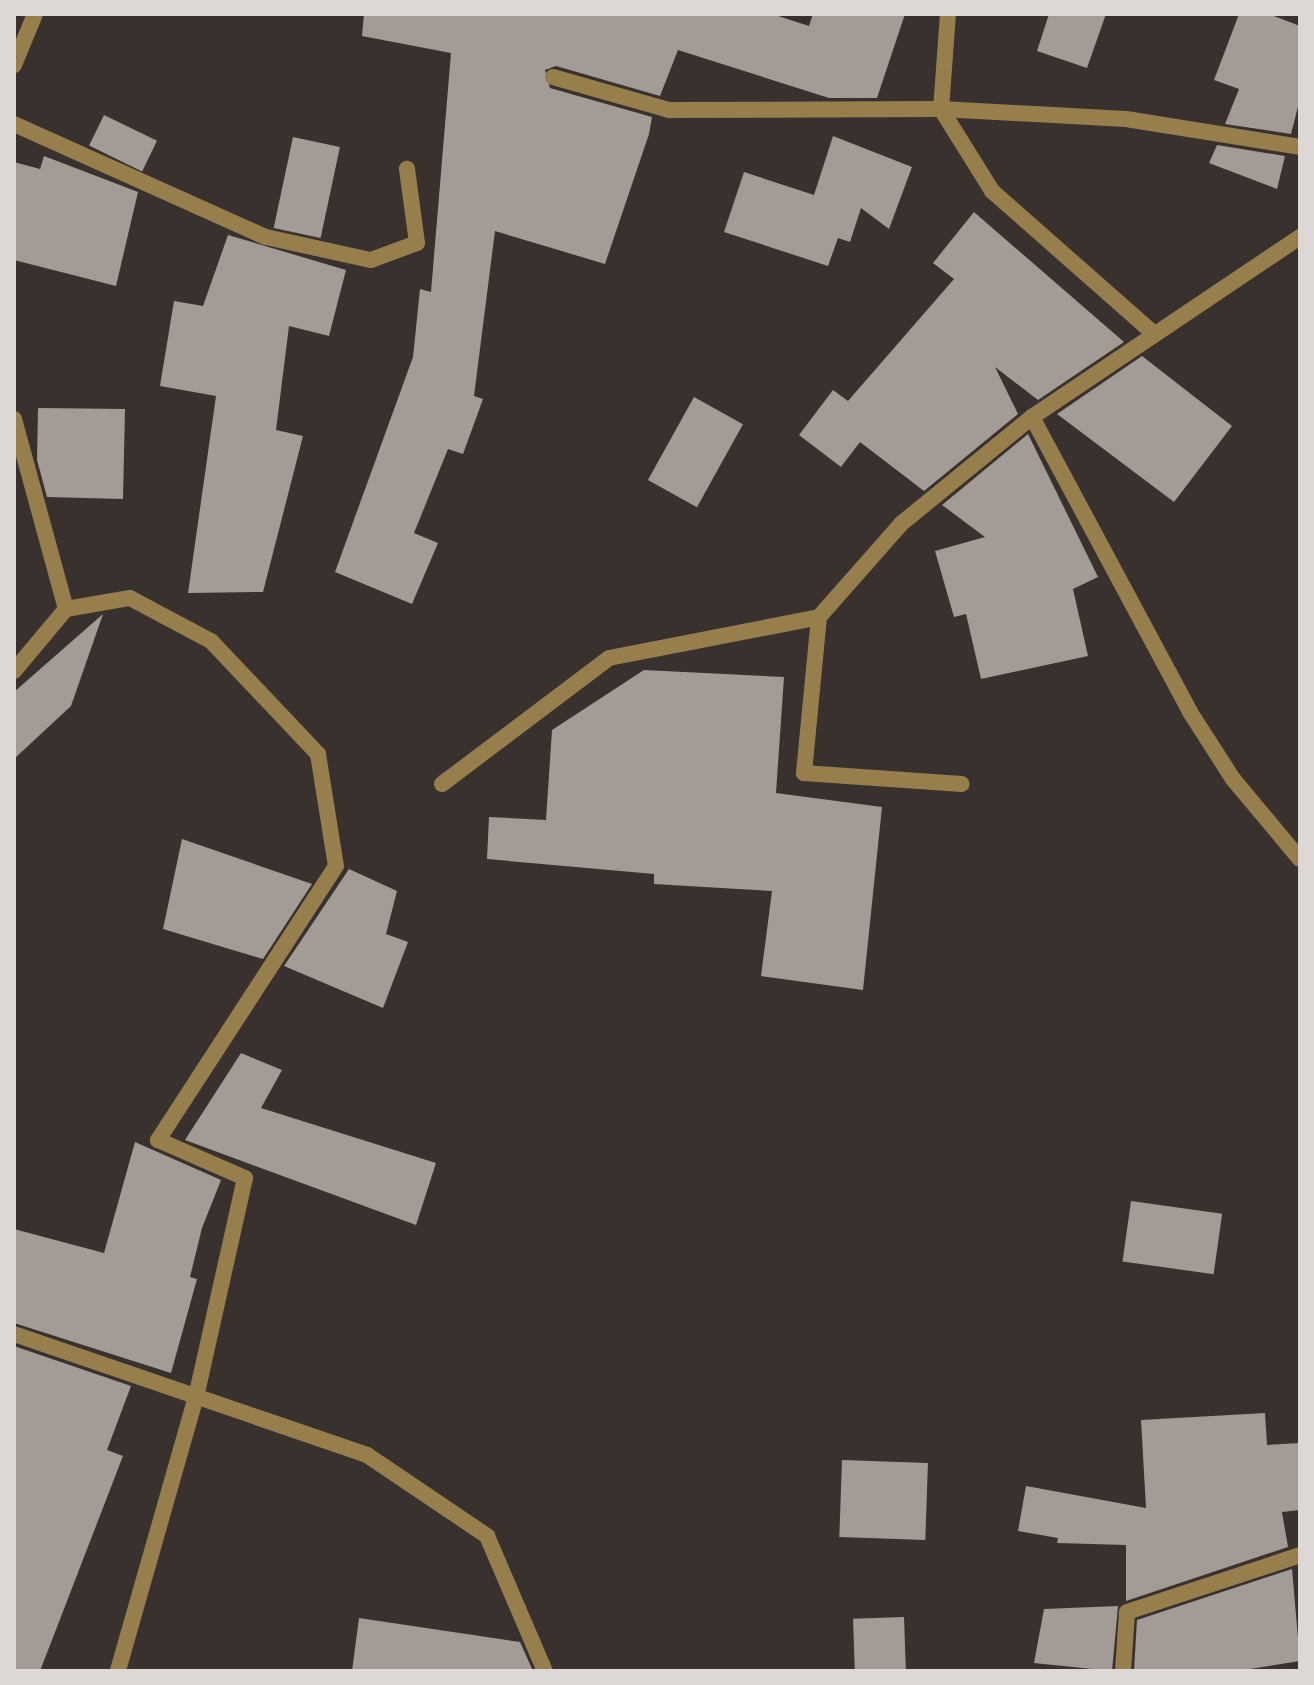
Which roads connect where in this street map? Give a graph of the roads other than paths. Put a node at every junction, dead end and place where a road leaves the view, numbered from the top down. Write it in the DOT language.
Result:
graph roads {
  1 [pos="35,14"];
  2 [pos="948,14"];
  3 [pos="14,65"];
  4 [pos="553,77"];
  5 [pos="941,109"];
  6 [pos="14,124"];
  7 [pos="1300,147"];
  8 [pos="407,169"];
  9 [pos="1300,237"];
  10 [pos="1154,334"];
  11 [pos="1032,417"];
  12 [pos="14,419"];
  13 [pos="66,609"];
  14 [pos="819,617"];
  15 [pos="14,671"];
  16 [pos="442,784"];
  17 [pos="962,784"];
  18 [pos="1300,859"];
  19 [pos="14,1334"];
  20 [pos="197,1393"];
  21 [pos="1300,1555"];
  22 [pos="118,1671"];
  23 [pos="545,1671"];
  24 [pos="1123,1671"];
  1 -- 3 [label="street"];
  2 -- 5 [label="street"];
  4 -- 5 [label="street"];
  5 -- 7 [label="street"];
  5 -- 10 [label="street"];
  6 -- 8 [label="street"];
  9 -- 10 [label="street"];
  10 -- 11 [label="street"];
  11 -- 14 [label="street"];
  11 -- 18 [label="street"];
  12 -- 13 [label="street"];
  13 -- 15 [label="street"];
  13 -- 20 [label="street"];
  14 -- 16 [label="street"];
  14 -- 17 [label="street"];
  19 -- 20 [label="street"];
  20 -- 22 [label="street"];
  20 -- 23 [label="street"];
  21 -- 24 [label="street"];
}
